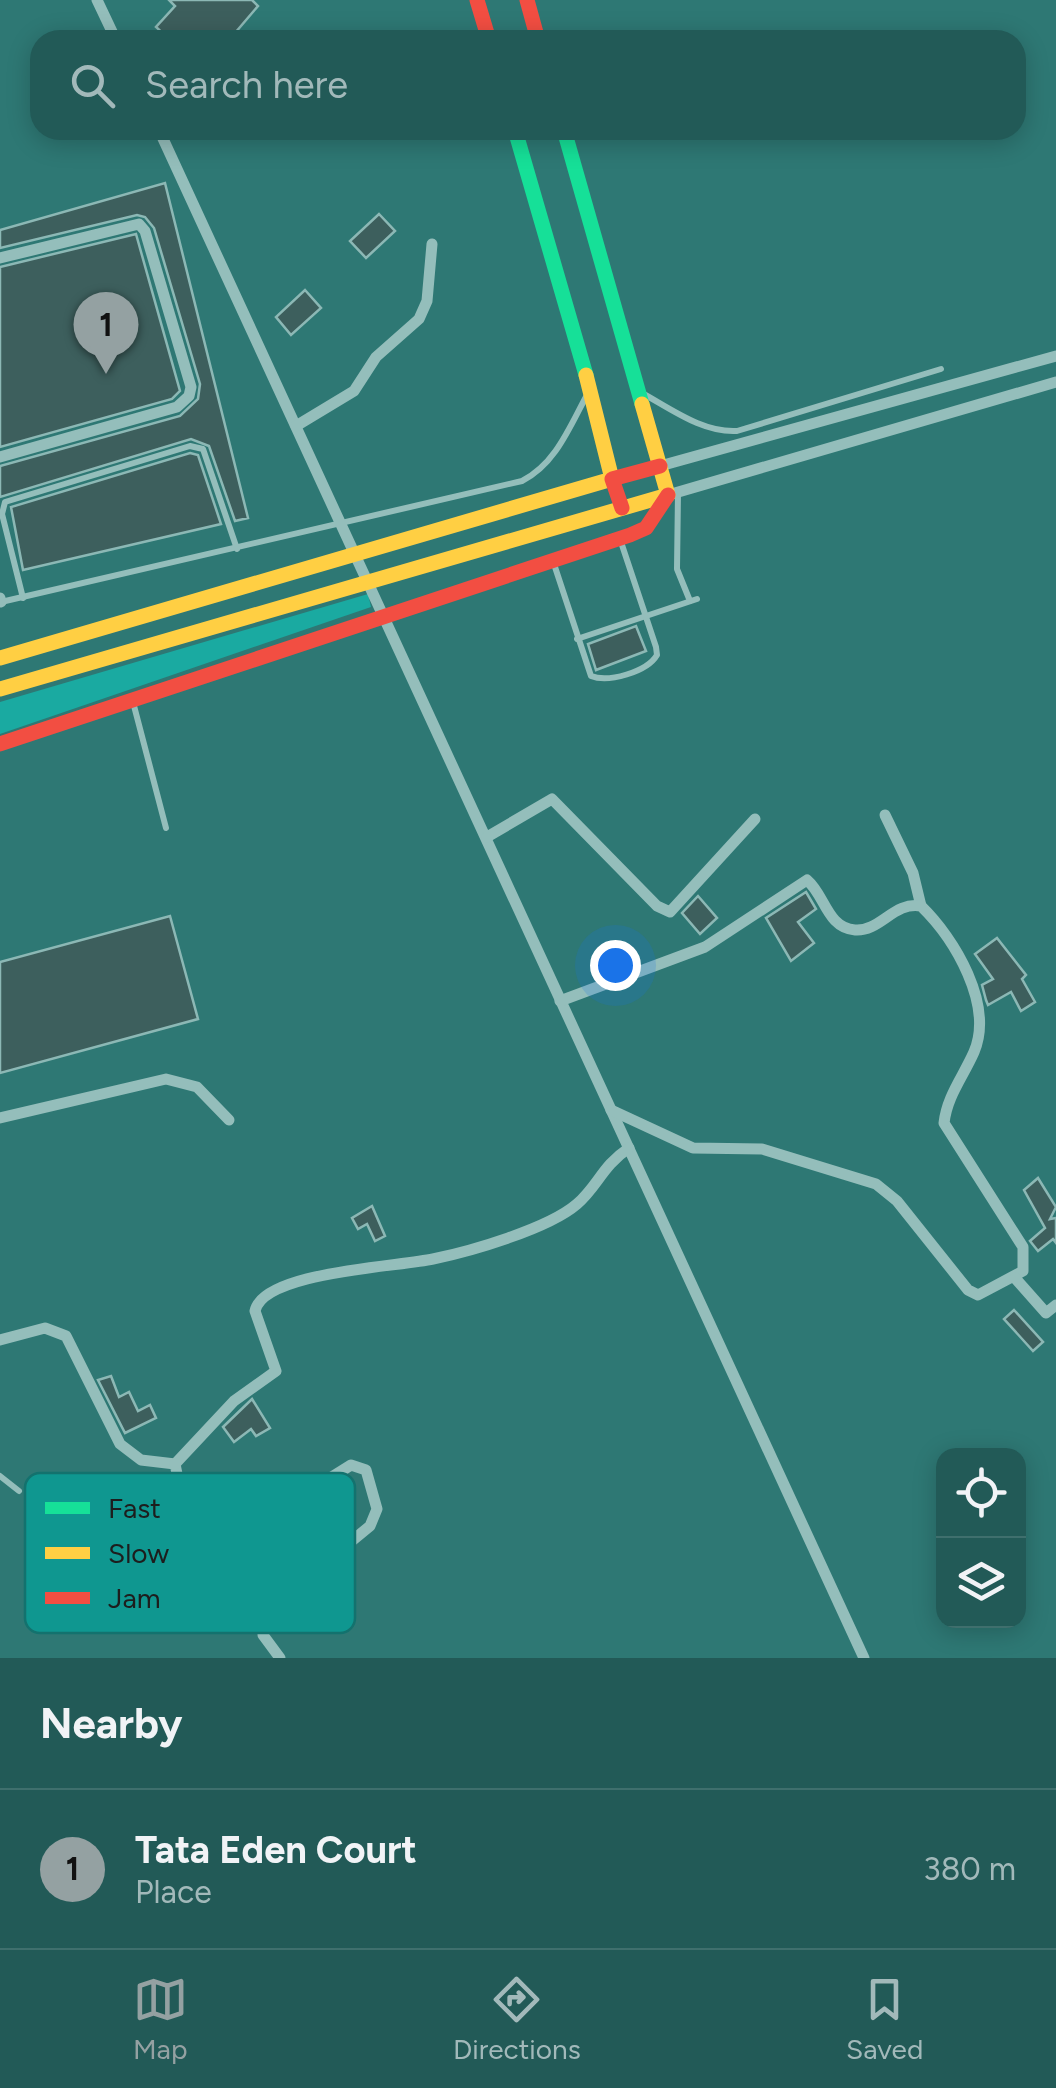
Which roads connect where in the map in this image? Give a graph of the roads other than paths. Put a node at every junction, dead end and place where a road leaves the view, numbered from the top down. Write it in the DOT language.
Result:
graph roads {
  1 [pos="96,0"];
  2 [pos="477,0"];
  3 [pos="527,0"];
  4 [pos="111,30"];
  5 [pos="486,30"];
  6 [pos="535,30"];
  7 [pos="164,140"];
  8 [pos="518,140"];
  9 [pos="567,140"];
  10 [pos="432,244"];
  11 [pos="0,258"];
  12 [pos="1056,356"];
  13 [pos="940,370"];
  14 [pos="1056,382"];
  15 [pos="590,389"];
  16 [pos="639,391"];
  17 [pos="296,426"];
  18 [pos="0,457"];
  19 [pos="660,466"];
  20 [pos="612,479"];
  21 [pos="673,494"];
  22 [pos="622,508"];
  23 [pos="340,522"];
  24 [pos="620,539"];
  25 [pos="237,549"];
  26 [pos="356,554"];
  27 [pos="553,560"];
  28 [pos="370,582"];
  29 [pos="23,598"];
  30 [pos="0,601"];
  31 [pos="386,615"];
  32 [pos="647,616"];
  33 [pos="577,639"];
  34 [pos="0,658"];
  35 [pos="0,689"];
  36 [pos="132,701"];
  37 [pos="0,744"];
  38 [pos="886,816"];
  39 [pos="756,819"];
  40 [pos="166,828"];
  41 [pos="487,837"];
  42 [pos="922,906"];
  43 [pos="560,1001"];
  44 [pos="611,1110"];
  45 [pos="0,1118"];
  46 [pos="229,1120"];
  47 [pos="628,1148"];
  48 [pos="1015,1278"];
  49 [pos="1056,1305"];
  50 [pos="0,1340"];
  51 [pos="175,1464"];
  52 [pos="180,1473"];
  53 [pos="338,1473"];
  54 [pos="0,1476"];
  55 [pos="20,1492"];
  56 [pos="355,1538"];
  57 [pos="263,1633"];
  58 [pos="280,1658"];
  59 [pos="864,1658"];
  1 -- 4 [label="street"];
  2 -- 5 [label="street"];
  3 -- 6 [label="street"];
  7 -- 17 [label="street"];
  8 -- 15 [label="street"];
  9 -- 16 [label="street"];
  10 -- 17 [label="street"];
  11 -- 18 [label="street"];
  12 -- 19 [label="street"];
  13 -- 16 [label="lane"];
  14 -- 21 [label="street"];
  15 -- 20 [label="street"];
  15 -- 23 [label="lane"];
  16 -- 19 [label="street"];
  17 -- 23 [label="street"];
  19 -- 20 [label="street"];
  19 -- 21 [label="street"];
  20 -- 22 [label="street"];
  20 -- 26 [label="street"];
  21 -- 22 [label="street"];
  21 -- 24 [label="street"];
  21 -- 32 [label="lane"];
  22 -- 28 [label="street"];
  23 -- 25 [label="lane"];
  23 -- 26 [label="street"];
  24 -- 27 [label="street"];
  24 -- 32 [label="lane"];
  25 -- 29 [label="lane"];
  25 -- 29 [label="lane"];
  26 -- 28 [label="street"];
  26 -- 34 [label="street"];
  27 -- 31 [label="street"];
  27 -- 33 [label="lane"];
  28 -- 31 [label="street"];
  28 -- 35 [label="street"];
  29 -- 30 [label="lane"];
  31 -- 36 [label="street"];
  31 -- 41 [label="street"];
  32 -- 33 [label="lane"];
  32 -- 33 [label="lane"];
  36 -- 37 [label="street"];
  36 -- 40 [label="lane"];
  38 -- 42 [label="street"];
  39 -- 41 [label="street"];
  41 -- 43 [label="street"];
  42 -- 43 [label="street"];
  42 -- 48 [label="street"];
  43 -- 44 [label="street"];
  44 -- 47 [label="street"];
  44 -- 48 [label="street"];
  45 -- 46 [label="street"];
  47 -- 51 [label="street"];
  47 -- 59 [label="street"];
  48 -- 49 [label="street"];
  50 -- 51 [label="street"];
  51 -- 52 [label="street"];
  53 -- 56 [label="street"];
  54 -- 55 [label="lane"];
  57 -- 58 [label="street"];
}
